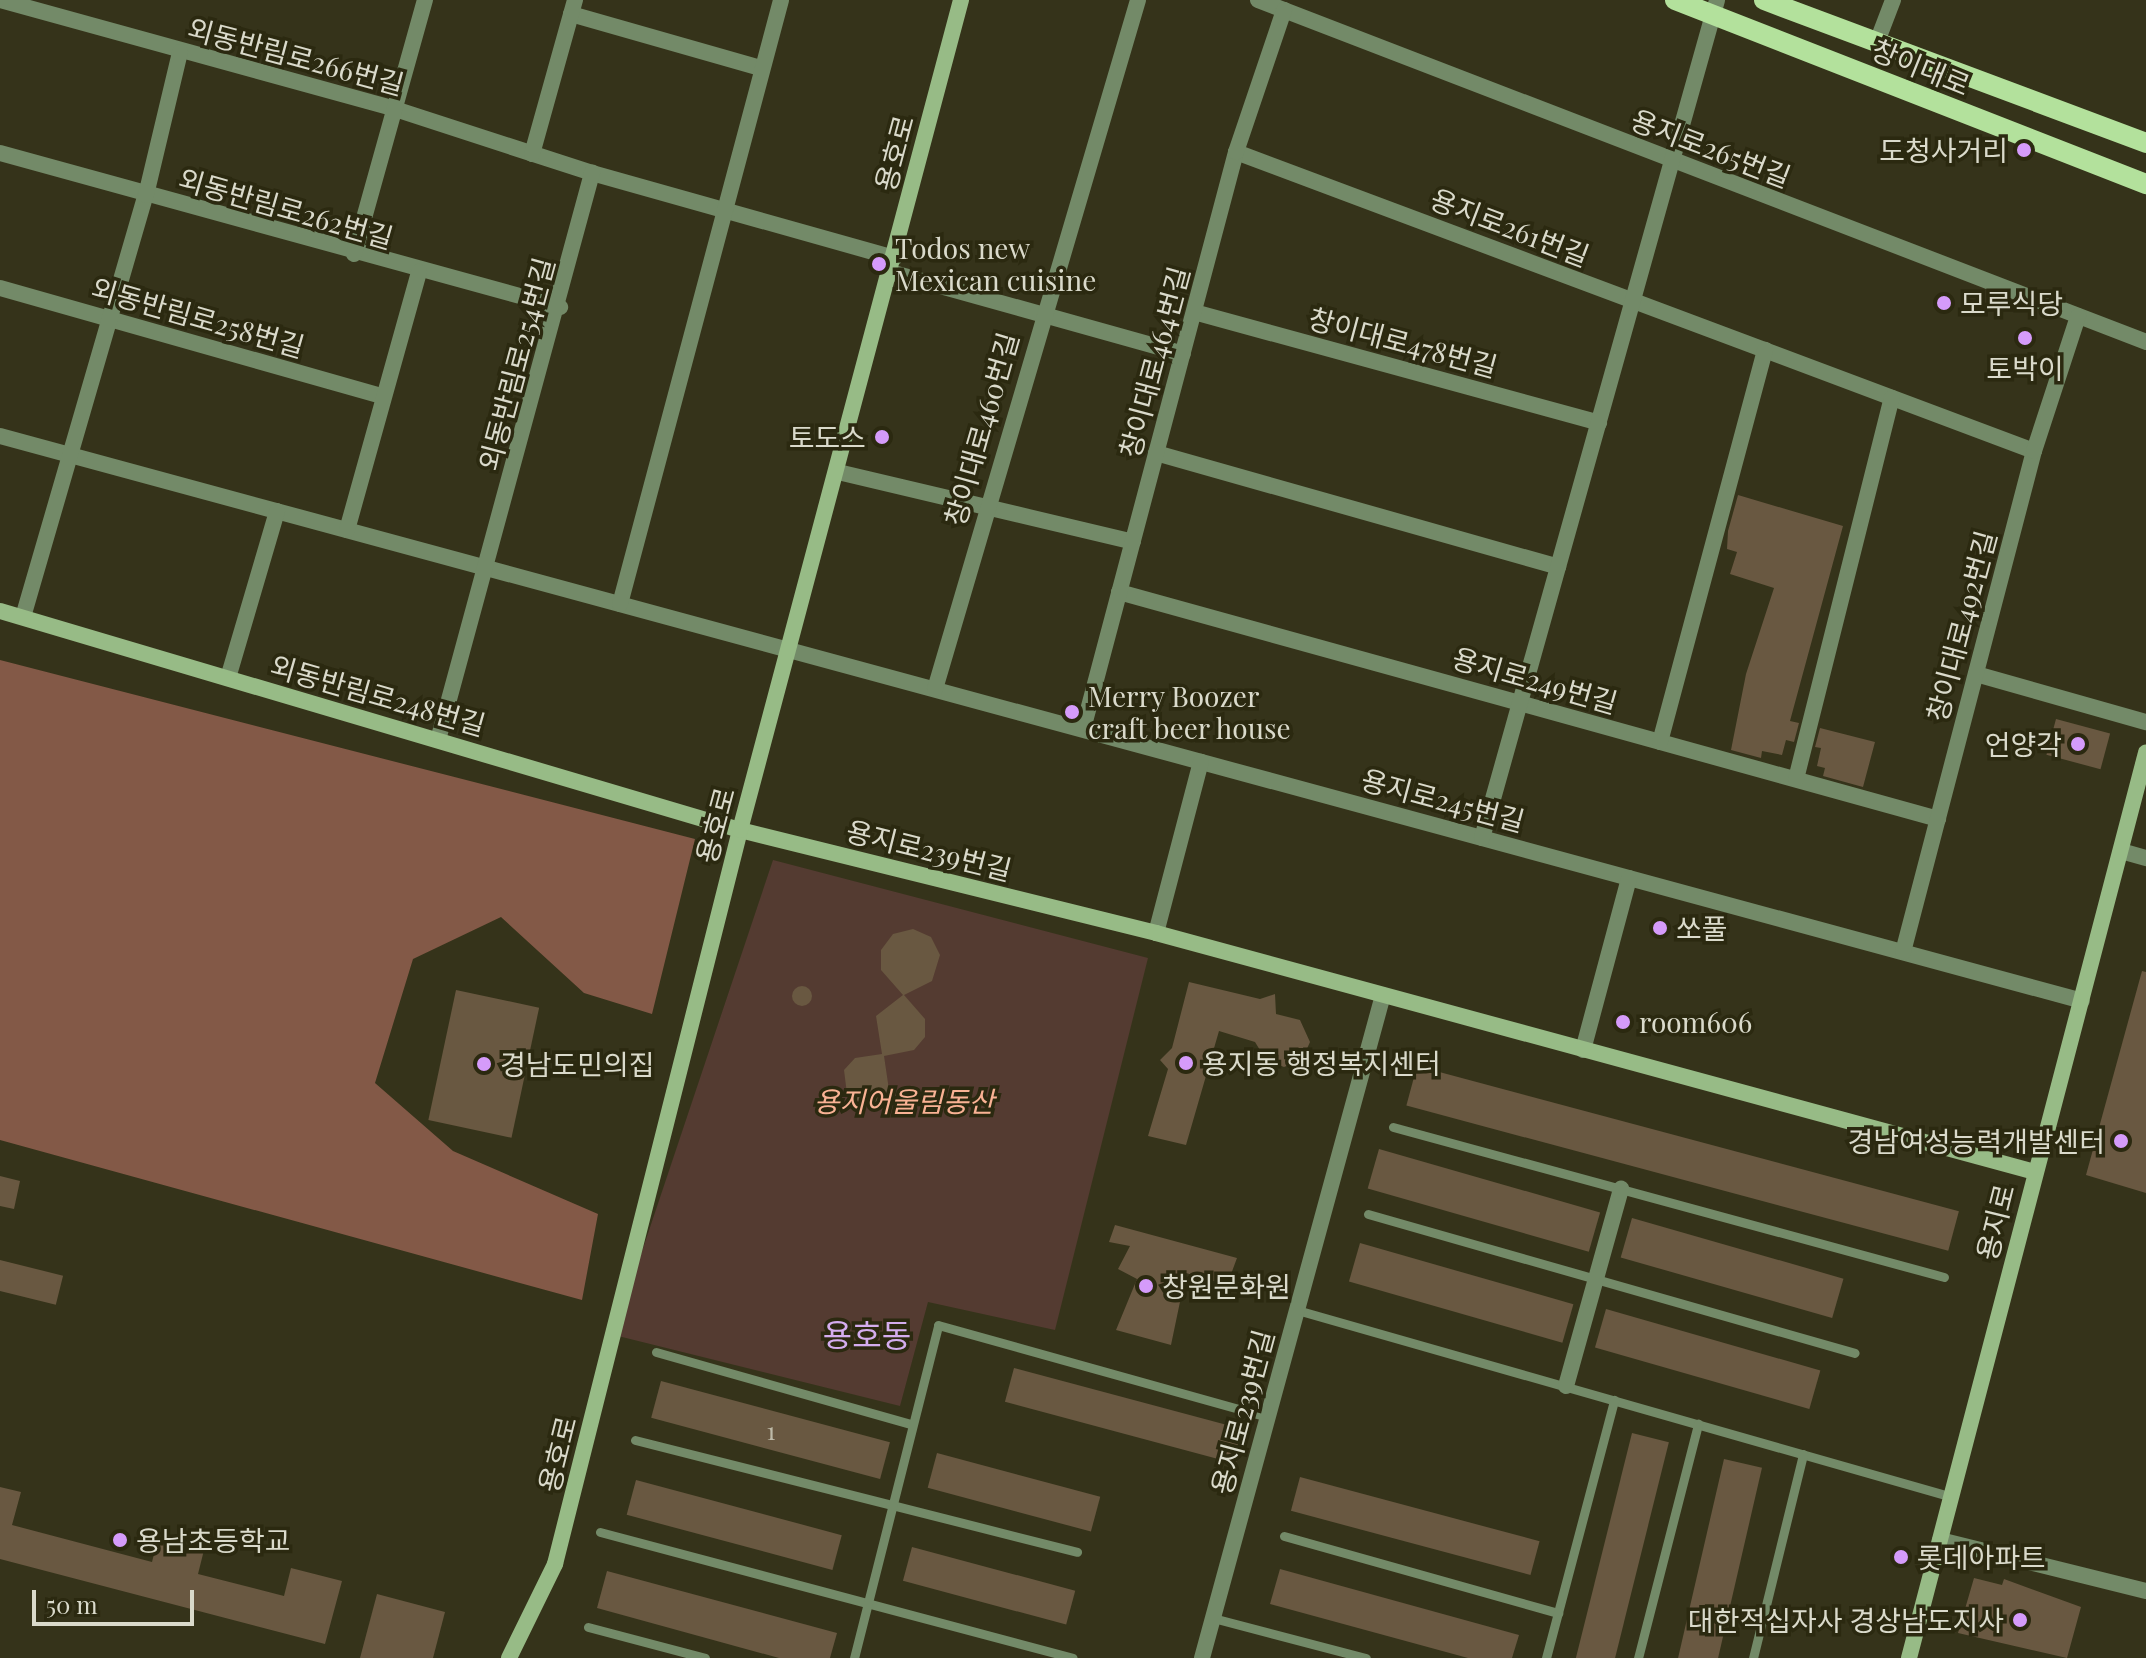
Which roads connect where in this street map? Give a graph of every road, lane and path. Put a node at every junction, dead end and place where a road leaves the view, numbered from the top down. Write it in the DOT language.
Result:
graph roads {
  1 [pos="0,0"];
  2 [pos="425,0"];
  3 [pos="781,0"];
  4 [pos="961,0"];
  5 [pos="1138,0"];
  6 [pos="1258,0"];
  7 [pos="1675,0"];
  8 [pos="1764,0"];
  9 [pos="1893,0"];
  10 [pos="573,7"];
  11 [pos="1714,7"];
  12 [pos="1284,10"];
  13 [pos="1877,42"];
  14 [pos="180,52"];
  15 [pos="760,68"];
  16 [pos="395,109"];
  17 [pos="2146,143"];
  18 [pos="1236,152"];
  19 [pos="0,153"];
  20 [pos="532,154"];
  21 [pos="1670,160"];
  22 [pos="592,173"];
  23 [pos="2146,184"];
  24 [pos="146,195"];
  25 [pos="723,209"];
  26 [pos="354,254"];
  27 [pos="892,265"];
  28 [pos="419,272"];
  29 [pos="0,288"];
  30 [pos="1633,301"];
  31 [pos="560,307"];
  32 [pos="1194,312"];
  33 [pos="1041,314"];
  34 [pos="2078,316"];
  35 [pos="107,318"];
  36 [pos="2146,342"];
  37 [pos="1765,350"];
  38 [pos="1183,354"];
  39 [pos="381,396"];
  40 [pos="1892,398"];
  41 [pos="1599,423"];
  42 [pos="0,436"];
  43 [pos="2034,451"];
  44 [pos="1156,453"];
  45 [pos="69,454"];
  46 [pos="838,472"];
  47 [pos="986,507"];
  48 [pos="277,511"];
  49 [pos="347,530"];
  50 [pos="1133,542"];
  51 [pos="1558,567"];
  52 [pos="487,568"];
  53 [pos="1119,592"];
  54 [pos="620,604"];
  55 [pos="0,611"];
  56 [pos="23,617"];
  57 [pos="791,650"];
  58 [pos="1976,674"];
  59 [pos="228,678"];
  60 [pos="935,689"];
  61 [pos="1520,703"];
  62 [pos="2146,722"];
  63 [pos="1083,729"];
  64 [pos="438,740"];
  65 [pos="1660,742"];
  66 [pos="2146,753"];
  67 [pos="1201,762"];
  68 [pos="1796,779"];
  69 [pos="1938,819"];
  70 [pos="740,830"];
  71 [pos="1482,838"];
  72 [pos="2121,851"];
  73 [pos="2146,858"];
  74 [pos="1629,878"];
  75 [pos="1156,933"];
  76 [pos="1903,952"];
  77 [pos="1383,995"];
  78 [pos="2082,1001"];
  79 [pos="1583,1050"];
  80 [pos="1393,1127"];
  81 [pos="2035,1172"];
  82 [pos="1621,1189"];
  83 [pos="1368,1214"];
  84 [pos="1944,1277"];
  85 [pos="1596,1279"];
  86 [pos="1297,1310"];
  87 [pos="656,1352"];
  88 [pos="1855,1353"];
  89 [pos="1566,1386"];
  90 [pos="1614,1400"];
  91 [pos="1268,1417"];
  92 [pos="911,1424"];
  93 [pos="1698,1424"];
  94 [pos="635,1440"];
  95 [pos="1803,1454"];
  96 [pos="1952,1497"];
  97 [pos="891,1505"];
  98 [pos="600,1532"];
  99 [pos="1284,1536"];
  100 [pos="1940,1540"];
  101 [pos="1077,1552"];
  102 [pos="2146,1591"];
  103 [pos="869,1603"];
  104 [pos="1558,1613"];
  105 [pos="1213,1618"];
  106 [pos="588,1627"];
  107 [pos="509,1658"];
  108 [pos="705,1658"];
  109 [pos="854,1658"];
  110 [pos="1072,1658"];
  111 [pos="1202,1658"];
  112 [pos="1366,1658"];
  113 [pos="1546,1658"];
  114 [pos="1638,1658"];
  115 [pos="1753,1658"];
  116 [pos="1909,1658"];
  1 -- 14 [label="street, 외동반림로266번길"];
  2 -- 16 [label="street"];
  3 -- 15 [label="street"];
  4 -- 27 [label="street, 용호로"];
  5 -- 33 [label="street, 창이대로460번길"];
  6 -- 12 [label="street, 용지로265번길"];
  7 -- 11 [label="main road, 창이대로"];
  8 -- 13 [label="main road, 창이대로"];
  9 -- 13 [label="street"];
  10 -- 15 [label="street"];
  10 -- 20 [label="street"];
  11 -- 21 [label="street"];
  11 -- 23 [label="main road, 창이대로"];
  12 -- 18 [label="street, 창이대로464번길"];
  12 -- 21 [label="street, 용지로265번길"];
  13 -- 17 [label="main road, 창이대로"];
  14 -- 16 [label="street, 외동반림로266번길"];
  14 -- 24 [label="street"];
  15 -- 25 [label="street"];
  16 -- 20 [label="street, 외동반림로266번길"];
  16 -- 26 [label="street"];
  18 -- 30 [label="street, 용지로261번길"];
  18 -- 32 [label="street, 창이대로464번길"];
  19 -- 24 [label="street, 외동반림로262번길"];
  20 -- 22 [label="street, 외동반림로266번길"];
  21 -- 30 [label="street"];
  21 -- 34 [label="street, 용지로265번길"];
  22 -- 25 [label="street, 외동반림로266번길"];
  22 -- 31 [label="street, 외동반림로254번길"];
  24 -- 26 [label="street, 외동반림로262번길"];
  24 -- 35 [label="street"];
  25 -- 27 [label="street, 외동반림로266번길"];
  25 -- 54 [label="street"];
  26 -- 28 [label="street, 외동반림로262번길"];
  27 -- 33 [label="street, 외동반림로266번길"];
  27 -- 46 [label="street, 용호로"];
  28 -- 31 [label="street, 외동반림로262번길"];
  28 -- 39 [label="street"];
  29 -- 35 [label="street, 외동반림로258번길"];
  30 -- 37 [label="street, 용지로261번길"];
  30 -- 41 [label="street"];
  31 -- 52 [label="street, 외동반림로254번길"];
  32 -- 38 [label="street, 창이대로464번길"];
  32 -- 41 [label="street, 창이대로478번길"];
  33 -- 38 [label="street, 외동반림로266번길"];
  33 -- 47 [label="street, 창이대로460번길"];
  34 -- 36 [label="street, 용지로265번길"];
  34 -- 43 [label="street, 창이대로492번길"];
  35 -- 39 [label="street, 외동반림로258번길"];
  35 -- 45 [label="street"];
  37 -- 40 [label="street, 용지로261번길"];
  37 -- 65 [label="street"];
  38 -- 44 [label="street, 창이대로464번길"];
  39 -- 49 [label="street"];
  40 -- 43 [label="street, 용지로261번길"];
  40 -- 68 [label="street"];
  41 -- 51 [label="street"];
  42 -- 45 [label="street"];
  43 -- 58 [label="street, 창이대로492번길"];
  44 -- 50 [label="street, 창이대로464번길"];
  44 -- 51 [label="street"];
  45 -- 48 [label="street"];
  45 -- 56 [label="street"];
  46 -- 47 [label="street"];
  46 -- 57 [label="street, 용호로"];
  47 -- 50 [label="street"];
  47 -- 60 [label="street, 창이대로460번길"];
  48 -- 49 [label="street"];
  48 -- 59 [label="street"];
  49 -- 52 [label="street"];
  50 -- 53 [label="street, 창이대로464번길"];
  51 -- 61 [label="street"];
  52 -- 54 [label="street"];
  52 -- 64 [label="street, 외동반림로254번길"];
  53 -- 61 [label="street, 용지로249번길"];
  53 -- 63 [label="street, 창이대로464번길"];
  54 -- 57 [label="street"];
  55 -- 56 [label="street, 외동반림로248번길"];
  56 -- 59 [label="street, 외동반림로248번길"];
  57 -- 60 [label="street, 용지로245번길"];
  57 -- 70 [label="street, 용호로"];
  58 -- 62 [label="street"];
  58 -- 69 [label="street, 창이대로492번길"];
  59 -- 64 [label="street, 외동반림로248번길"];
  60 -- 63 [label="street, 용지로245번길"];
  61 -- 65 [label="street, 용지로249번길"];
  61 -- 71 [label="street"];
  63 -- 67 [label="street, 용지로245번길"];
  64 -- 70 [label="street, 외동반림로248번길"];
  65 -- 68 [label="street, 용지로249번길"];
  66 -- 72 [label="street, 용지로"];
  67 -- 71 [label="street, 용지로245번길"];
  67 -- 75 [label="street"];
  68 -- 69 [label="street, 용지로249번길"];
  69 -- 76 [label="street, 창이대로492번길"];
  70 -- 75 [label="street, 용지로239번길"];
  70 -- 107 [label="street, 용호로"];
  71 -- 74 [label="street, 용지로245번길"];
  72 -- 73 [label="street"];
  72 -- 78 [label="street, 용지로"];
  74 -- 76 [label="street, 용지로245번길"];
  74 -- 79 [label="street"];
  75 -- 77 [label="street, 용지로239번길"];
  76 -- 78 [label="street, 용지로245번길"];
  77 -- 79 [label="street, 용지로239번길"];
  77 -- 86 [label="street, 용지로239번길"];
  78 -- 81 [label="street, 용지로"];
  79 -- 81 [label="street, 용지로239번길"];
  80 -- 82 [label="lane"];
  81 -- 96 [label="street, 용지로"];
  82 -- 84 [label="lane"];
  82 -- 85 [label="street"];
  83 -- 85 [label="lane"];
  85 -- 88 [label="lane"];
  85 -- 89 [label="street"];
  86 -- 89 [label="lane"];
  86 -- 91 [label="street, 용지로239번길"];
  87 -- 92 [label="lane"];
  89 -- 90 [label="lane"];
  90 -- 93 [label="lane"];
  90 -- 104 [label="lane"];
  91 -- 92 [label="lane"];
  91 -- 105 [label="street, 용지로239번길"];
  92 -- 97 [label="lane"];
  93 -- 95 [label="lane"];
  93 -- 114 [label="lane"];
  94 -- 97 [label="lane"];
  95 -- 96 [label="lane"];
  95 -- 115 [label="lane"];
  96 -- 100 [label="street, 용지로"];
  97 -- 101 [label="lane"];
  97 -- 103 [label="lane"];
  98 -- 103 [label="lane"];
  99 -- 104 [label="lane"];
  100 -- 102 [label="street"];
  100 -- 116 [label="street, 용지로"];
  103 -- 109 [label="lane"];
  103 -- 110 [label="lane"];
  104 -- 113 [label="lane"];
  105 -- 111 [label="street, 용지로239번길"];
  105 -- 112 [label="lane"];
  106 -- 108 [label="lane"];
}
